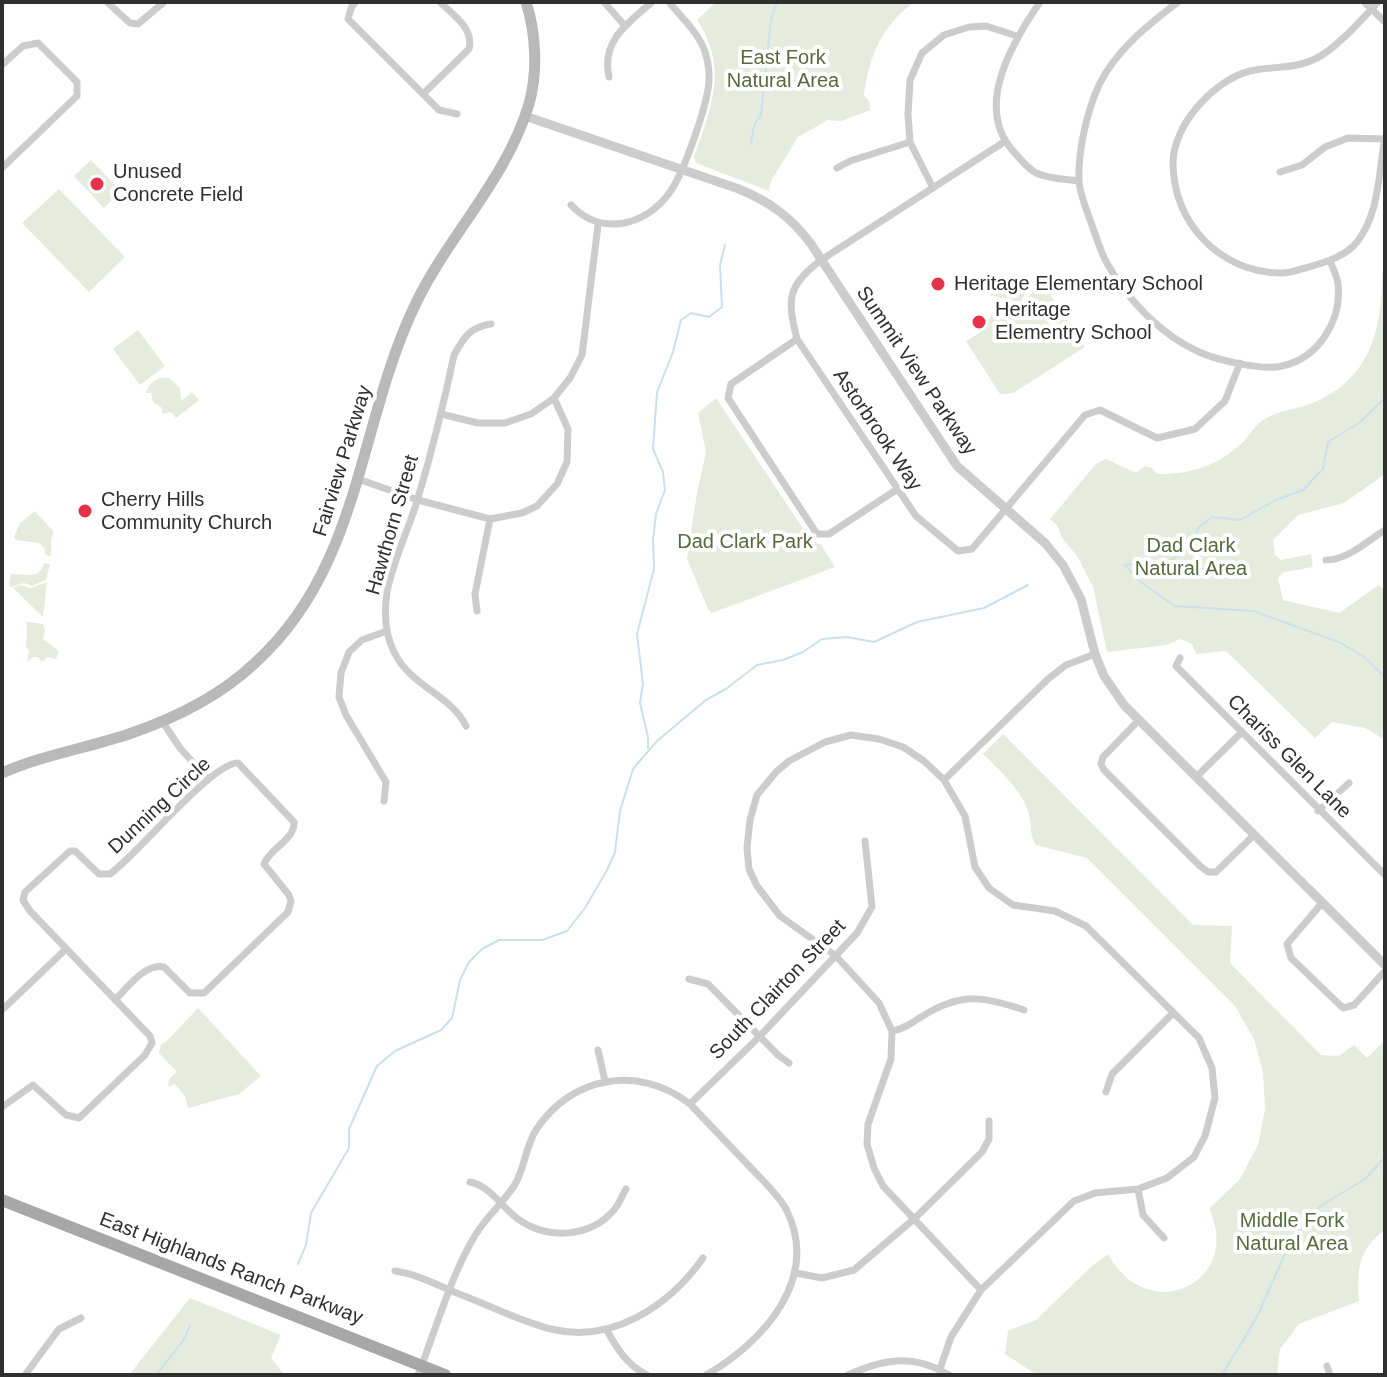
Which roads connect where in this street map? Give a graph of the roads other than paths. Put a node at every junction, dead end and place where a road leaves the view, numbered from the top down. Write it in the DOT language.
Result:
graph roads {
  1 [pos="107,2"];
  2 [pos="164,2"];
  3 [pos="356,2"];
  4 [pos="440,2"];
  5 [pos="526,2"];
  6 [pos="604,2"];
  7 [pos="652,2"];
  8 [pos="669,2"];
  9 [pos="1040,2"];
  10 [pos="1178,2"];
  11 [pos="1364,2"];
  12 [pos="1375,5"];
  13 [pos="1385,22"];
  14 [pos="625,26"];
  15 [pos="1017,36"];
  16 [pos="2,65"];
  17 [pos="609,77"];
  18 [pos="423,94"];
  19 [pos="457,114"];
  20 [pos="525,116"];
  21 [pos="1385,139"];
  22 [pos="910,142"];
  23 [pos="1004,142"];
  24 [pos="2,168"];
  25 [pos="837,168"];
  26 [pos="681,169"];
  27 [pos="1280,172"];
  28 [pos="1079,181"];
  29 [pos="933,188"];
  30 [pos="571,205"];
  31 [pos="598,225"];
  32 [pos="821,260"];
  33 [pos="1330,261"];
  34 [pos="491,324"];
  35 [pos="797,339"];
  36 [pos="1240,363"];
  37 [pos="554,398"];
  38 [pos="441,414"];
  39 [pos="358,479"];
  40 [pos="896,490"];
  41 [pos="418,500"];
  42 [pos="1005,510"];
  43 [pos="490,519"];
  44 [pos="1385,530"];
  45 [pos="1326,560"];
  46 [pos="477,611"];
  47 [pos="387,631"];
  48 [pos="1095,654"];
  49 [pos="1180,658"];
  50 [pos="1139,720"];
  51 [pos="162,721"];
  52 [pos="466,726"];
  53 [pos="1242,732"];
  54 [pos="2,773"];
  55 [pos="1196,777"];
  56 [pos="208,779"];
  57 [pos="944,780"];
  58 [pos="1349,783"];
  59 [pos="384,801"];
  60 [pos="1318,811"];
  61 [pos="1254,835"];
  62 [pos="865,841"];
  63 [pos="1385,875"];
  64 [pos="1322,903"];
  65 [pos="66,949"];
  66 [pos="836,956"];
  67 [pos="1385,968"];
  68 [pos="689,979"];
  69 [pos="116,999"];
  70 [pos="2,1010"];
  71 [pos="1024,1010"];
  72 [pos="1173,1013"];
  73 [pos="892,1031"];
  74 [pos="759,1037"];
  75 [pos="598,1050"];
  76 [pos="789,1063"];
  77 [pos="605,1081"];
  78 [pos="1106,1092"];
  79 [pos="690,1104"];
  80 [pos="2,1107"];
  81 [pos="989,1121"];
  82 [pos="470,1182"];
  83 [pos="626,1189"];
  84 [pos="1138,1189"];
  85 [pos="2,1200"];
  86 [pos="500,1203"];
  87 [pos="914,1219"];
  88 [pos="1164,1238"];
  89 [pos="703,1258"];
  90 [pos="395,1271"];
  91 [pos="796,1273"];
  92 [pos="451,1290"];
  93 [pos="981,1290"];
  94 [pos="81,1318"];
  95 [pos="606,1329"];
  96 [pos="940,1369"];
  97 [pos="420,1370"];
  98 [pos="25,1375"];
  99 [pos="445,1375"];
  100 [pos="647,1375"];
  101 [pos="706,1375"];
  102 [pos="848,1375"];
  103 [pos="949,1375"];
  1 -- 2 [label="street"];
  3 -- 18 [label="street"];
  4 -- 18 [label="street"];
  5 -- 20 [label="main road, Fairview Parkway"];
  6 -- 14 [label="street"];
  7 -- 14 [label="street"];
  8 -- 26 [label="street"];
  9 -- 15 [label="street"];
  10 -- 28 [label="street"];
  11 -- 12 [label="street"];
  12 -- 13 [label="street"];
  12 -- 33 [label="street"];
  14 -- 17 [label="street"];
  15 -- 22 [label="street"];
  15 -- 23 [label="street"];
  16 -- 24 [label="street"];
  18 -- 19 [label="street"];
  20 -- 26 [label="street, Summit View Parkway"];
  20 -- 39 [label="main road, Fairview Parkway"];
  21 -- 27 [label="street"];
  21 -- 33 [label="street"];
  22 -- 25 [label="street"];
  22 -- 29 [label="street"];
  23 -- 28 [label="street"];
  23 -- 29 [label="street, Astorbrook Way"];
  26 -- 31 [label="street"];
  26 -- 32 [label="street, Summit View Parkway"];
  28 -- 36 [label="street"];
  29 -- 32 [label="street, Astorbrook Way"];
  30 -- 31 [label="street"];
  31 -- 37 [label="street"];
  32 -- 35 [label="street, Astorbrook Way"];
  32 -- 42 [label="street, Summit View Parkway"];
  33 -- 36 [label="street"];
  34 -- 38 [label="street, Hawthorn Street"];
  35 -- 40 [label="street, Astorbrook Way"];
  35 -- 40 [label="street"];
  36 -- 42 [label="street"];
  37 -- 38 [label="street"];
  37 -- 43 [label="street"];
  38 -- 41 [label="street, Hawthorn Street"];
  39 -- 41 [label="street"];
  39 -- 51 [label="main road, Fairview Parkway"];
  40 -- 42 [label="street, Astorbrook Way"];
  41 -- 43 [label="street"];
  41 -- 47 [label="street, Hawthorn Street"];
  42 -- 48 [label="street, Summit View Parkway"];
  43 -- 46 [label="street"];
  44 -- 45 [label="street"];
  47 -- 52 [label="street, Hawthorn Street"];
  47 -- 59 [label="street"];
  48 -- 50 [label="street, Summit View Parkway"];
  48 -- 57 [label="street"];
  49 -- 53 [label="street, Chariss Glen Lane"];
  50 -- 55 [label="street, Summit View Parkway"];
  50 -- 61 [label="street"];
  51 -- 54 [label="main road, Fairview Parkway"];
  51 -- 56 [label="street"];
  53 -- 55 [label="street"];
  53 -- 60 [label="street, Chariss Glen Lane"];
  55 -- 61 [label="street, Summit View Parkway"];
  56 -- 65 [label="street, Dunning Circle"];
  56 -- 69 [label="street, Dunning Circle"];
  57 -- 66 [label="street"];
  57 -- 72 [label="street"];
  58 -- 60 [label="street"];
  60 -- 63 [label="street, Chariss Glen Lane"];
  61 -- 64 [label="street, Summit View Parkway"];
  62 -- 66 [label="street, South Clairton Street"];
  64 -- 67 [label="street, Summit View Parkway"];
  64 -- 67 [label="street"];
  65 -- 69 [label="street"];
  65 -- 70 [label="street"];
  66 -- 73 [label="street"];
  66 -- 74 [label="street, South Clairton Street"];
  68 -- 74 [label="street"];
  69 -- 80 [label="street"];
  71 -- 73 [label="street"];
  72 -- 78 [label="street"];
  72 -- 84 [label="street"];
  73 -- 87 [label="street"];
  74 -- 76 [label="street"];
  74 -- 79 [label="street, South Clairton Street"];
  75 -- 77 [label="street"];
  77 -- 79 [label="street"];
  77 -- 86 [label="street"];
  79 -- 91 [label="street"];
  81 -- 87 [label="street"];
  82 -- 86 [label="street"];
  83 -- 86 [label="street"];
  84 -- 88 [label="street"];
  84 -- 93 [label="street"];
  85 -- 97 [label="main road, East Highlands Ranch Parkway"];
  86 -- 92 [label="street"];
  87 -- 91 [label="street"];
  87 -- 93 [label="street"];
  89 -- 95 [label="street"];
  90 -- 92 [label="street"];
  91 -- 101 [label="street"];
  92 -- 95 [label="street"];
  92 -- 97 [label="street"];
  93 -- 96 [label="street"];
  94 -- 98 [label="street"];
  95 -- 100 [label="street"];
  96 -- 102 [label="street"];
  96 -- 103 [label="street"];
  97 -- 99 [label="main road, East Highlands Ranch Parkway"];
}
